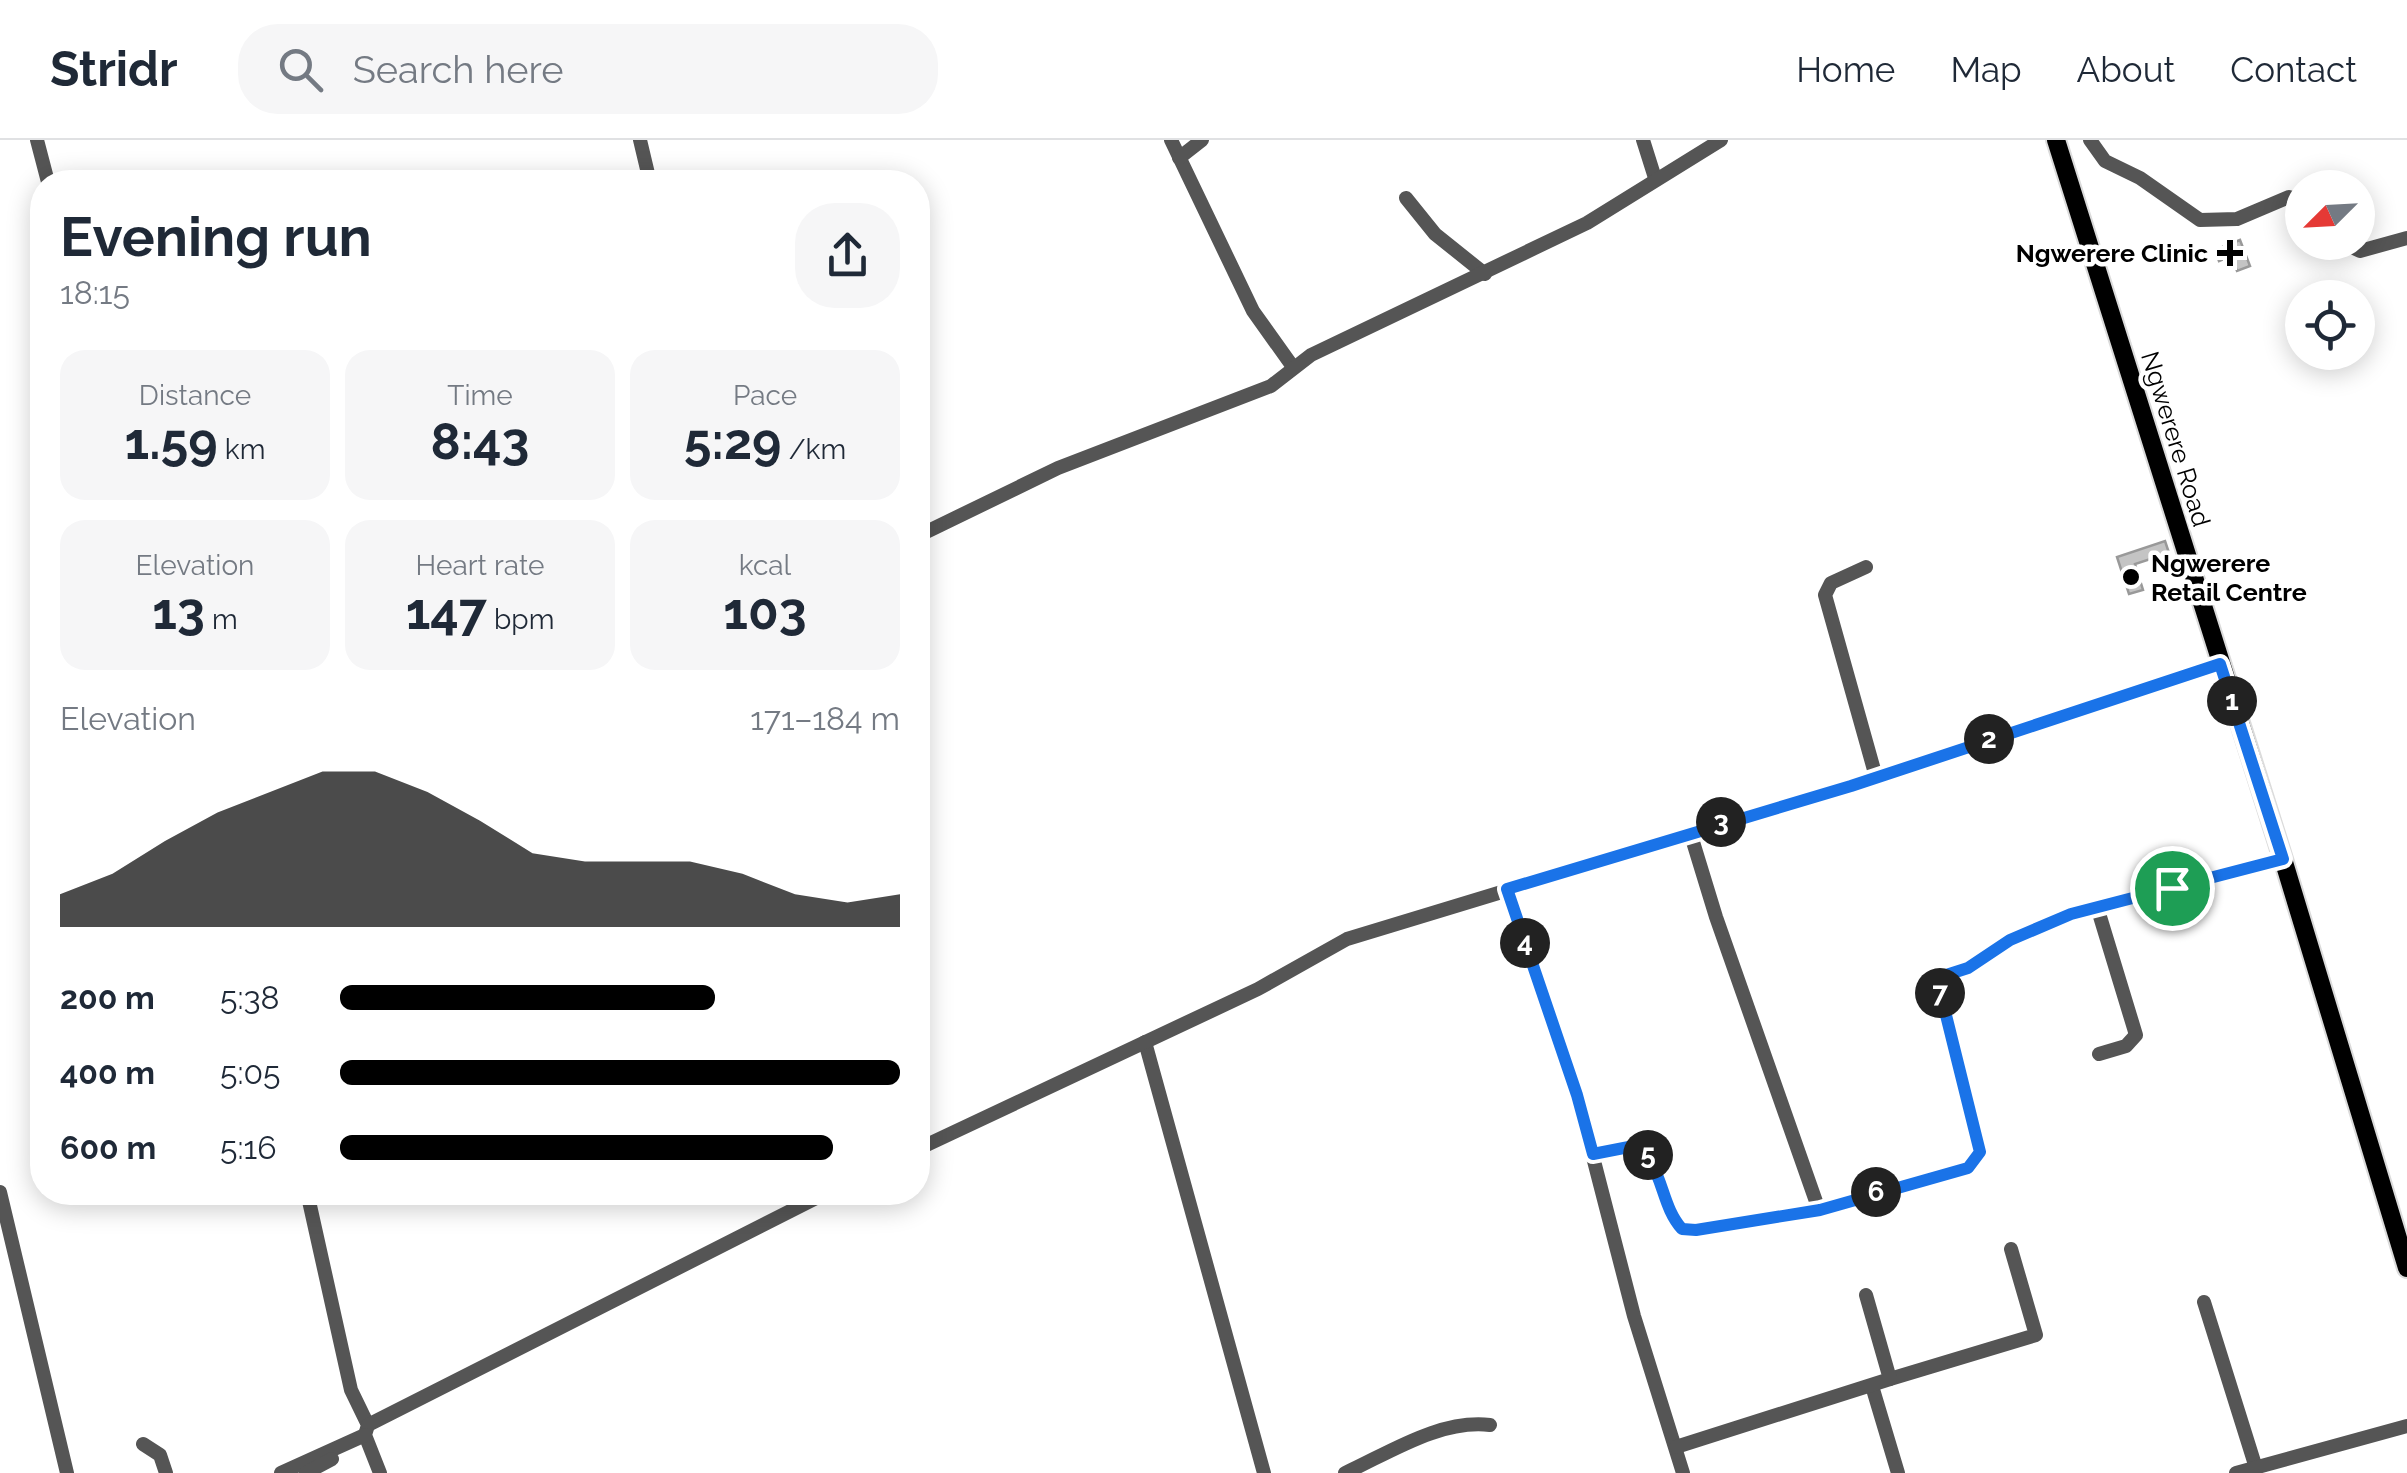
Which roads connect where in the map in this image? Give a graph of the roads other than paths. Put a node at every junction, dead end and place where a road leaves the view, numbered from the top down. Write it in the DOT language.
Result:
graph roads {
  1 [pos="37,140"];
  2 [pos="640,140"];
  3 [pos="1171,140"];
  4 [pos="1202,140"];
  5 [pos="1643,140"];
  6 [pos="1721,140"];
  7 [pos="2056,140"];
  8 [pos="2090,140"];
  9 [pos="1179,158"];
  10 [pos="45,170"];
  11 [pos="647,170"];
  12 [pos="1655,178"];
  13 [pos="1406,198"];
  14 [pos="2285,199"];
  15 [pos="2407,238"];
  16 [pos="2375,246"];
  17 [pos="1485,274"];
  18 [pos="1293,367"];
  19 [pos="930,530"];
  20 [pos="1866,567"];
  21 [pos="2220,664"];
  22 [pos="1876,778"];
  23 [pos="1690,832"];
  24 [pos="2283,859"];
  25 [pos="1507,889"];
  26 [pos="2094,908"];
  27 [pos="1145,1042"];
  28 [pos="2099,1054"];
  29 [pos="930,1143"];
  30 [pos="1593,1154"];
  31 [pos="0,1192"];
  32 [pos="311,1205"];
  33 [pos="803,1205"];
  34 [pos="1820,1210"];
  35 [pos="2010,1249"];
  36 [pos="2407,1268"];
  37 [pos="1866,1294"];
  38 [pos="2204,1302"];
  39 [pos="1890,1379"];
  40 [pos="1872,1386"];
  41 [pos="1490,1426"];
  42 [pos="2407,1426"];
  43 [pos="367,1430"];
  44 [pos="144,1444"];
  45 [pos="1676,1448"];
  46 [pos="2256,1468"];
  47 [pos="66,1473"];
  48 [pos="166,1473"];
  49 [pos="281,1473"];
  50 [pos="306,1473"];
  51 [pos="380,1473"];
  52 [pos="1264,1473"];
  53 [pos="1344,1473"];
  54 [pos="1683,1473"];
  55 [pos="1898,1473"];
  56 [pos="2236,1473"];
  1 -- 10 [label="street"];
  2 -- 11 [label="street"];
  3 -- 9 [label="street"];
  4 -- 9 [label="street"];
  5 -- 12 [label="street"];
  6 -- 12 [label="street"];
  7 -- 21 [label="main road, Ngwerere Road"];
  8 -- 14 [label="street"];
  9 -- 18 [label="street"];
  12 -- 17 [label="street"];
  13 -- 17 [label="street"];
  15 -- 16 [label="street"];
  17 -- 18 [label="street"];
  18 -- 19 [label="street"];
  20 -- 22 [label="street"];
  21 -- 22 [label="street"];
  21 -- 24 [label="main road, Ngwerere Road"];
  22 -- 23 [label="street"];
  23 -- 25 [label="street"];
  23 -- 34 [label="street"];
  24 -- 26 [label="street"];
  24 -- 36 [label="main road, Ngwerere Road"];
  25 -- 27 [label="street"];
  25 -- 30 [label="street"];
  26 -- 28 [label="street"];
  26 -- 34 [label="street"];
  27 -- 29 [label="street"];
  27 -- 52 [label="street"];
  30 -- 34 [label="street"];
  30 -- 45 [label="street"];
  31 -- 47 [label="street"];
  32 -- 43 [label="street"];
  33 -- 43 [label="street"];
  35 -- 39 [label="street"];
  37 -- 39 [label="street"];
  38 -- 46 [label="street"];
  39 -- 40 [label="street"];
  40 -- 45 [label="street"];
  40 -- 55 [label="street"];
  41 -- 53 [label="street"];
  42 -- 46 [label="street"];
  43 -- 49 [label="street"];
  43 -- 50 [label="street"];
  43 -- 51 [label="street"];
  44 -- 48 [label="street"];
  45 -- 54 [label="street"];
  46 -- 56 [label="street"];
}
